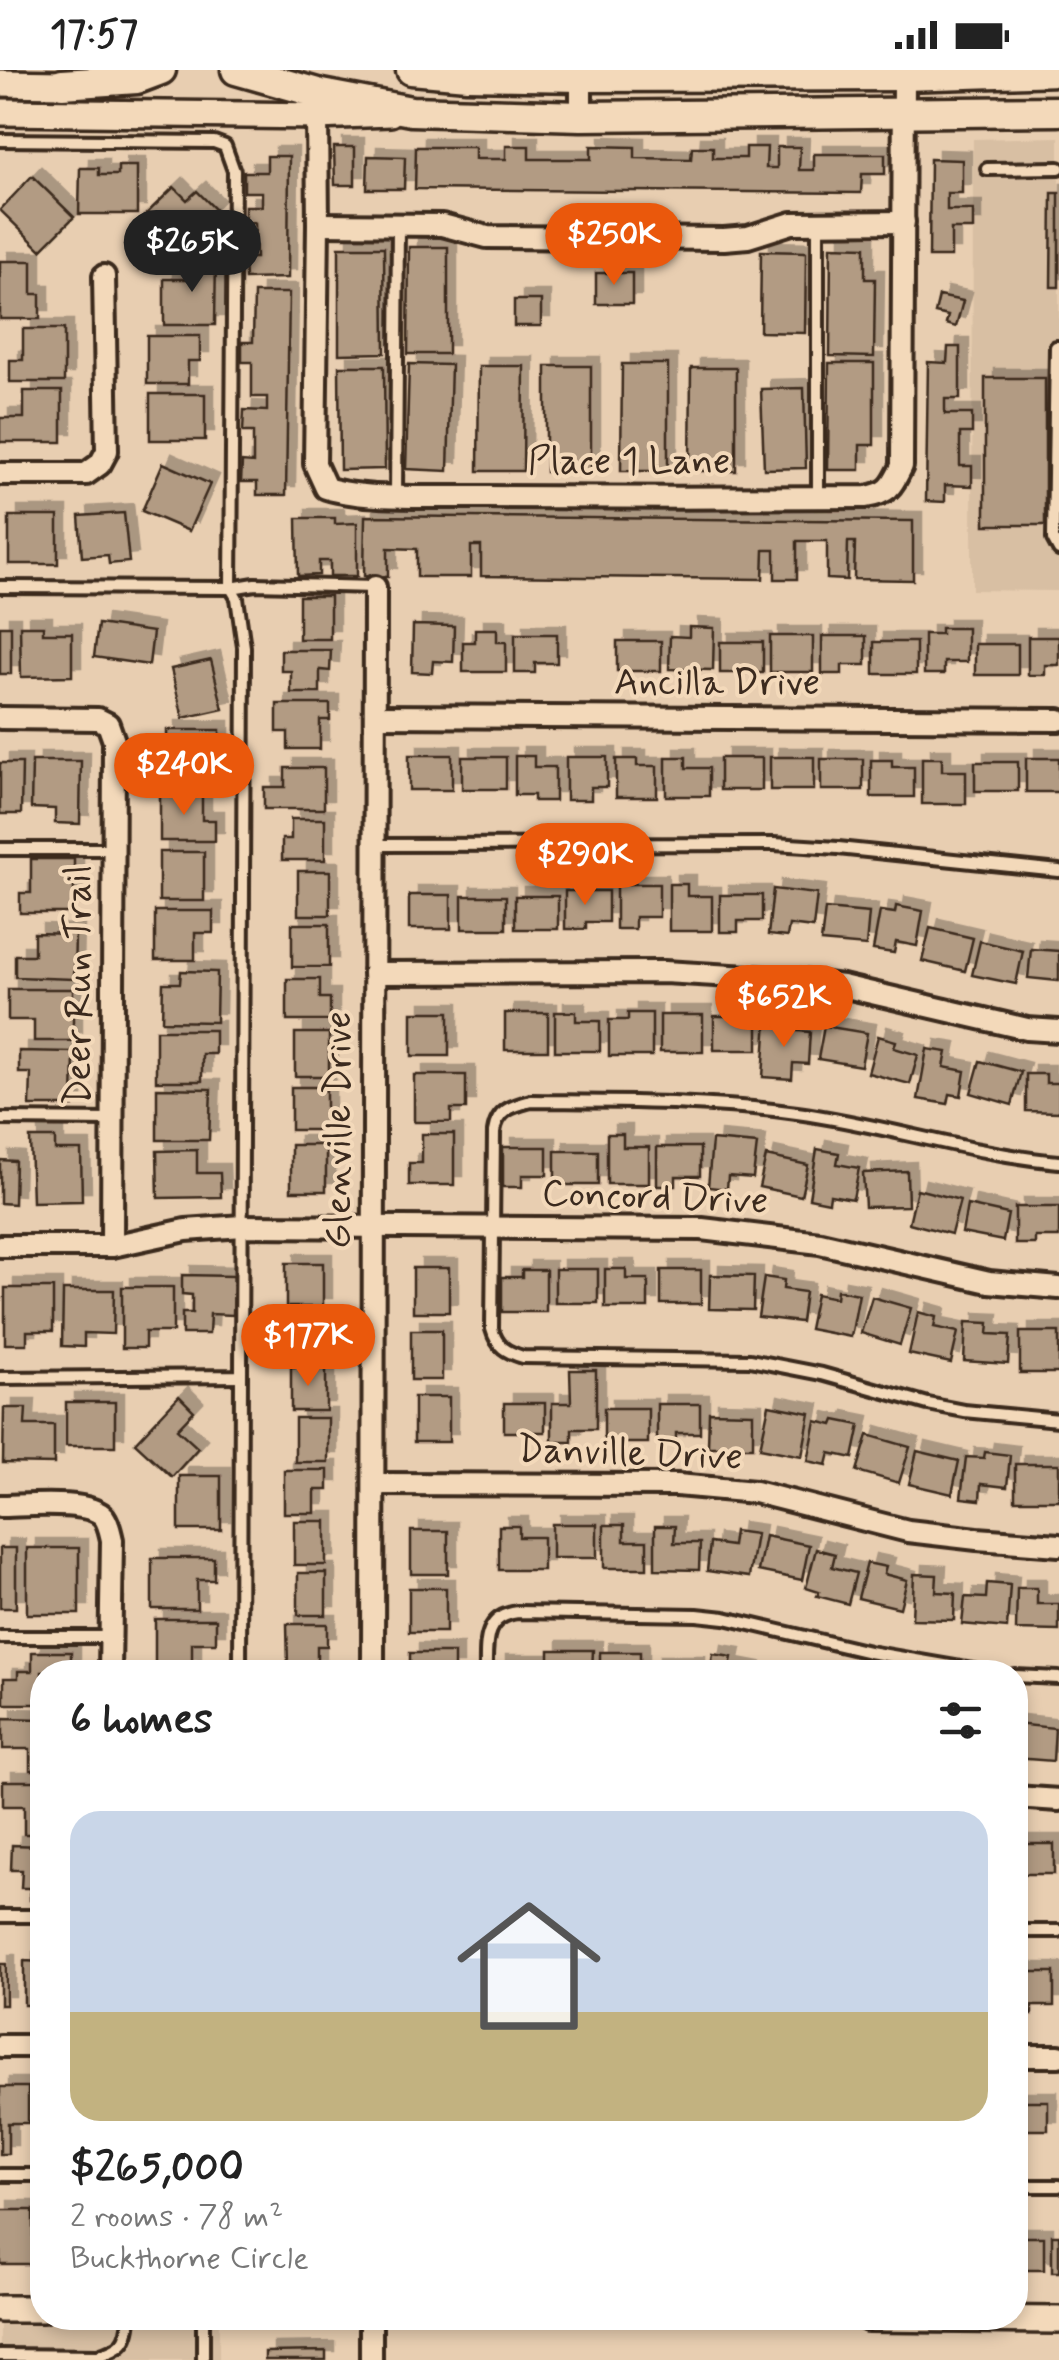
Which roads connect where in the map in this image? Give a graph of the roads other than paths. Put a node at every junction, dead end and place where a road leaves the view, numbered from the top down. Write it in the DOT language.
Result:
graph roads {
  1 [pos="98,70"];
  2 [pos="161,70"];
  3 [pos="236,70"];
  4 [pos="411,70"];
  5 [pos="1020,71"];
  6 [pos="1059,71"];
  7 [pos="981,72"];
  8 [pos="581,74"];
  9 [pos="904,76"];
  10 [pos="0,83"];
  11 [pos="62,84"];
  12 [pos="1059,111"];
  13 [pos="0,112"];
  14 [pos="411,112"];
  15 [pos="904,114"];
  16 [pos="316,116"];
  17 [pos="581,116"];
  18 [pos="0,140"];
  19 [pos="1059,168"];
  20 [pos="987,169"];
  21 [pos="818,222"];
  22 [pos="904,222"];
  23 [pos="318,224"];
  24 [pos="398,224"];
  25 [pos="104,276"];
  26 [pos="1059,347"];
  27 [pos="0,474"];
  28 [pos="396,496"];
  29 [pos="818,497"];
  30 [pos="1059,550"];
  31 [pos="0,586"];
  32 [pos="375,587"];
  33 [pos="231,588"];
  34 [pos="375,716"];
  35 [pos="0,718"];
  36 [pos="1059,720"];
  37 [pos="373,845"];
  38 [pos="0,850"];
  39 [pos="116,850"];
  40 [pos="1059,871"];
  41 [pos="374,973"];
  42 [pos="1059,1032"];
  43 [pos="0,1119"];
  44 [pos="114,1120"];
  45 [pos="1059,1162"];
  46 [pos="243,1226"];
  47 [pos="374,1227"];
  48 [pos="494,1228"];
  49 [pos="0,1246"];
  50 [pos="112,1246"];
  51 [pos="1059,1288"];
  52 [pos="241,1376"];
  53 [pos="0,1378"];
  54 [pos="1059,1420"];
  55 [pos="374,1484"];
  56 [pos="0,1506"];
  57 [pos="1059,1545"];
  58 [pos="0,1636"];
  59 [pos="110,1637"];
  60 [pos="110,1660"];
  61 [pos="240,1660"];
  62 [pos="373,1660"];
  63 [pos="486,1660"];
  64 [pos="915,1660"];
  65 [pos="1028,1677"];
  66 [pos="1059,1678"];
  67 [pos="1028,1798"];
  68 [pos="1059,1800"];
  69 [pos="0,1916"];
  70 [pos="30,1916"];
  71 [pos="1028,1931"];
  72 [pos="1059,1932"];
  73 [pos="0,2046"];
  74 [pos="30,2046"];
  75 [pos="1028,2056"];
  76 [pos="1059,2056"];
  77 [pos="0,2175"];
  78 [pos="30,2175"];
  79 [pos="1028,2186"];
  80 [pos="1059,2186"];
  81 [pos="0,2309"];
  82 [pos="30,2309"];
  83 [pos="1028,2320"];
  84 [pos="1059,2320"];
  85 [pos="129,2330"];
  86 [pos="203,2330"];
  87 [pos="371,2330"];
  88 [pos="0,2355"];
  89 [pos="203,2360"];
  90 [pos="371,2360"];
  1 -- 11 [label="main road"];
  2 -- 11 [label="main road"];
  3 -- 14 [label="main road"];
  4 -- 8 [label="main road"];
  5 -- 6 [label="main road"];
  5 -- 7 [label="main road"];
  7 -- 9 [label="main road"];
  8 -- 9 [label="main road"];
  8 -- 17 [label="street"];
  9 -- 15 [label="street, Place 1 Lane"];
  10 -- 11 [label="street"];
  12 -- 15 [label="main road"];
  13 -- 16 [label="street"];
  14 -- 16 [label="street"];
  14 -- 17 [label="main road"];
  15 -- 17 [label="main road"];
  15 -- 22 [label="street, Place 1 Lane"];
  16 -- 23 [label="street, Place 1 Lane"];
  18 -- 33 [label="lane"];
  19 -- 20 [label="lane"];
  21 -- 22 [label="street"];
  21 -- 24 [label="street"];
  21 -- 29 [label="lane"];
  22 -- 29 [label="street, Place 1 Lane"];
  23 -- 24 [label="street"];
  23 -- 28 [label="street, Place 1 Lane"];
  24 -- 28 [label="lane"];
  25 -- 27 [label="street"];
  26 -- 30 [label="lane"];
  28 -- 29 [label="street, Place 1 Lane"];
  31 -- 33 [label="lane"];
  32 -- 33 [label="lane"];
  32 -- 34 [label="street, Glenville Drive"];
  33 -- 46 [label="lane"];
  34 -- 36 [label="street, Ancilla Drive"];
  34 -- 37 [label="street, Glenville Drive"];
  35 -- 39 [label="street, Deer Run Trail"];
  37 -- 40 [label="lane"];
  37 -- 41 [label="street, Glenville Drive"];
  38 -- 39 [label="lane"];
  39 -- 44 [label="street, Deer Run Trail"];
  41 -- 42 [label="street"];
  41 -- 47 [label="street, Glenville Drive"];
  43 -- 44 [label="lane"];
  44 -- 50 [label="street, Deer Run Trail"];
  45 -- 48 [label="lane"];
  46 -- 47 [label="street, Concord Drive"];
  46 -- 50 [label="street, Concord Drive"];
  46 -- 52 [label="lane"];
  47 -- 48 [label="street, Concord Drive"];
  47 -- 55 [label="street, Glenville Drive"];
  48 -- 51 [label="street, Concord Drive"];
  48 -- 54 [label="lane"];
  49 -- 50 [label="street, Concord Drive"];
  52 -- 53 [label="lane"];
  52 -- 61 [label="lane"];
  55 -- 57 [label="street, Danville Drive"];
  55 -- 62 [label="street, Glenville Drive"];
  56 -- 59 [label="street"];
  58 -- 59 [label="lane"];
  59 -- 60 [label="street"];
  63 -- 64 [label="lane"];
  65 -- 66 [label="lane"];
  67 -- 68 [label="street"];
  69 -- 70 [label="lane"];
  71 -- 72 [label="lane"];
  73 -- 74 [label="street"];
  75 -- 76 [label="street"];
  77 -- 78 [label="lane"];
  79 -- 80 [label="lane"];
  81 -- 82 [label="street"];
  83 -- 84 [label="street"];
  85 -- 88 [label="lane"];
  86 -- 89 [label="lane"];
  87 -- 90 [label="street"];
}
